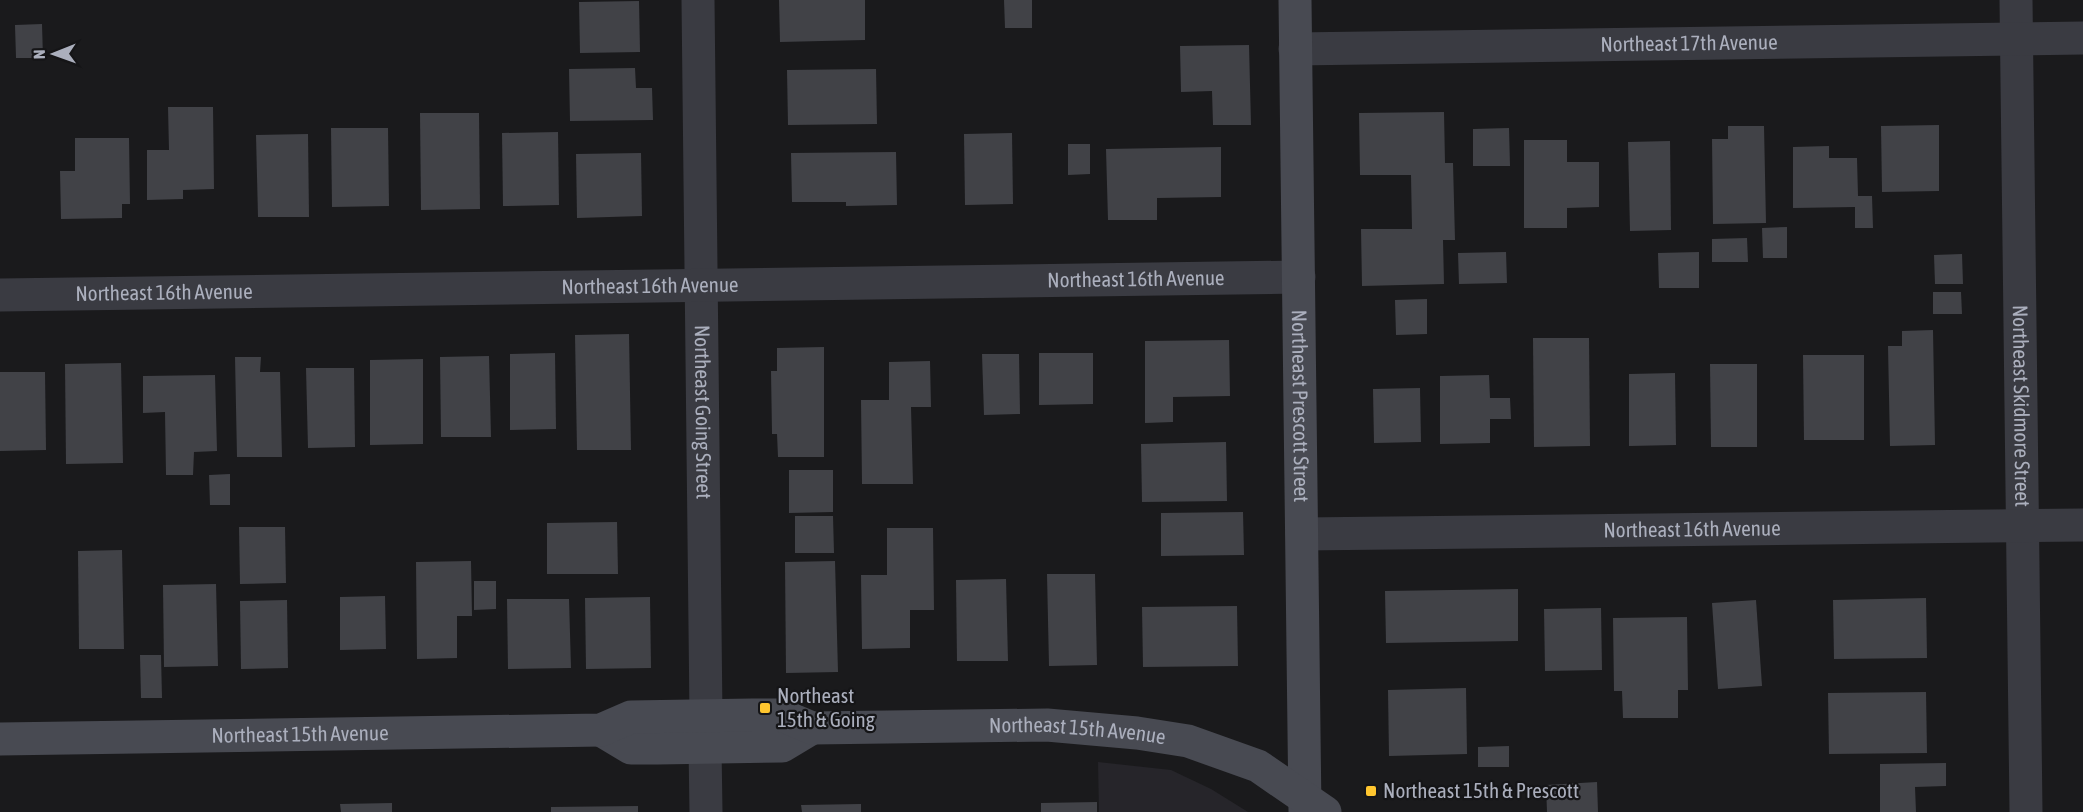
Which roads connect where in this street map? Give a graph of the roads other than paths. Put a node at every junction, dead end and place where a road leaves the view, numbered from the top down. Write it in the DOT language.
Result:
graph roads {
  1 [pos="698,0"];
  2 [pos="1295,0"];
  3 [pos="2016,0"];
  4 [pos="2016,38"];
  5 [pos="2083,38"];
  6 [pos="1295,49"];
  7 [pos="1299,277"];
  8 [pos="701,285"];
  9 [pos="0,295"];
  10 [pos="2083,525"];
  11 [pos="2022,526"];
  12 [pos="1302,534"];
  13 [pos="706,731"];
  14 [pos="0,739"];
  15 [pos="1312,808"];
  16 [pos="706,812"];
  17 [pos="2026,812"];
  1 -- 8 [label="street, Northeast Going Street"];
  2 -- 6 [label="street, Northeast Prescott Street"];
  3 -- 4 [label="street, Northeast Skidmore Street"];
  4 -- 5 [label="street, Northeast 17th Avenue"];
  4 -- 6 [label="street, Northeast 17th Avenue"];
  4 -- 11 [label="street, Northeast Skidmore Street"];
  6 -- 7 [label="street, Northeast Prescott Street"];
  7 -- 8 [label="street, Northeast 16th Avenue"];
  7 -- 12 [label="street, Northeast Prescott Street"];
  8 -- 9 [label="street, Northeast 16th Avenue"];
  8 -- 13 [label="street, Northeast Going Street"];
  10 -- 11 [label="street, Northeast 16th Avenue"];
  11 -- 12 [label="street, Northeast 16th Avenue"];
  11 -- 17 [label="street, Northeast Skidmore Street"];
  12 -- 15 [label="street, Northeast Prescott Street"];
  13 -- 14 [label="street, Northeast 15th Avenue"];
  13 -- 15 [label="street, Northeast 15th Avenue"];
  13 -- 16 [label="street, Northeast Going Street"];
}
